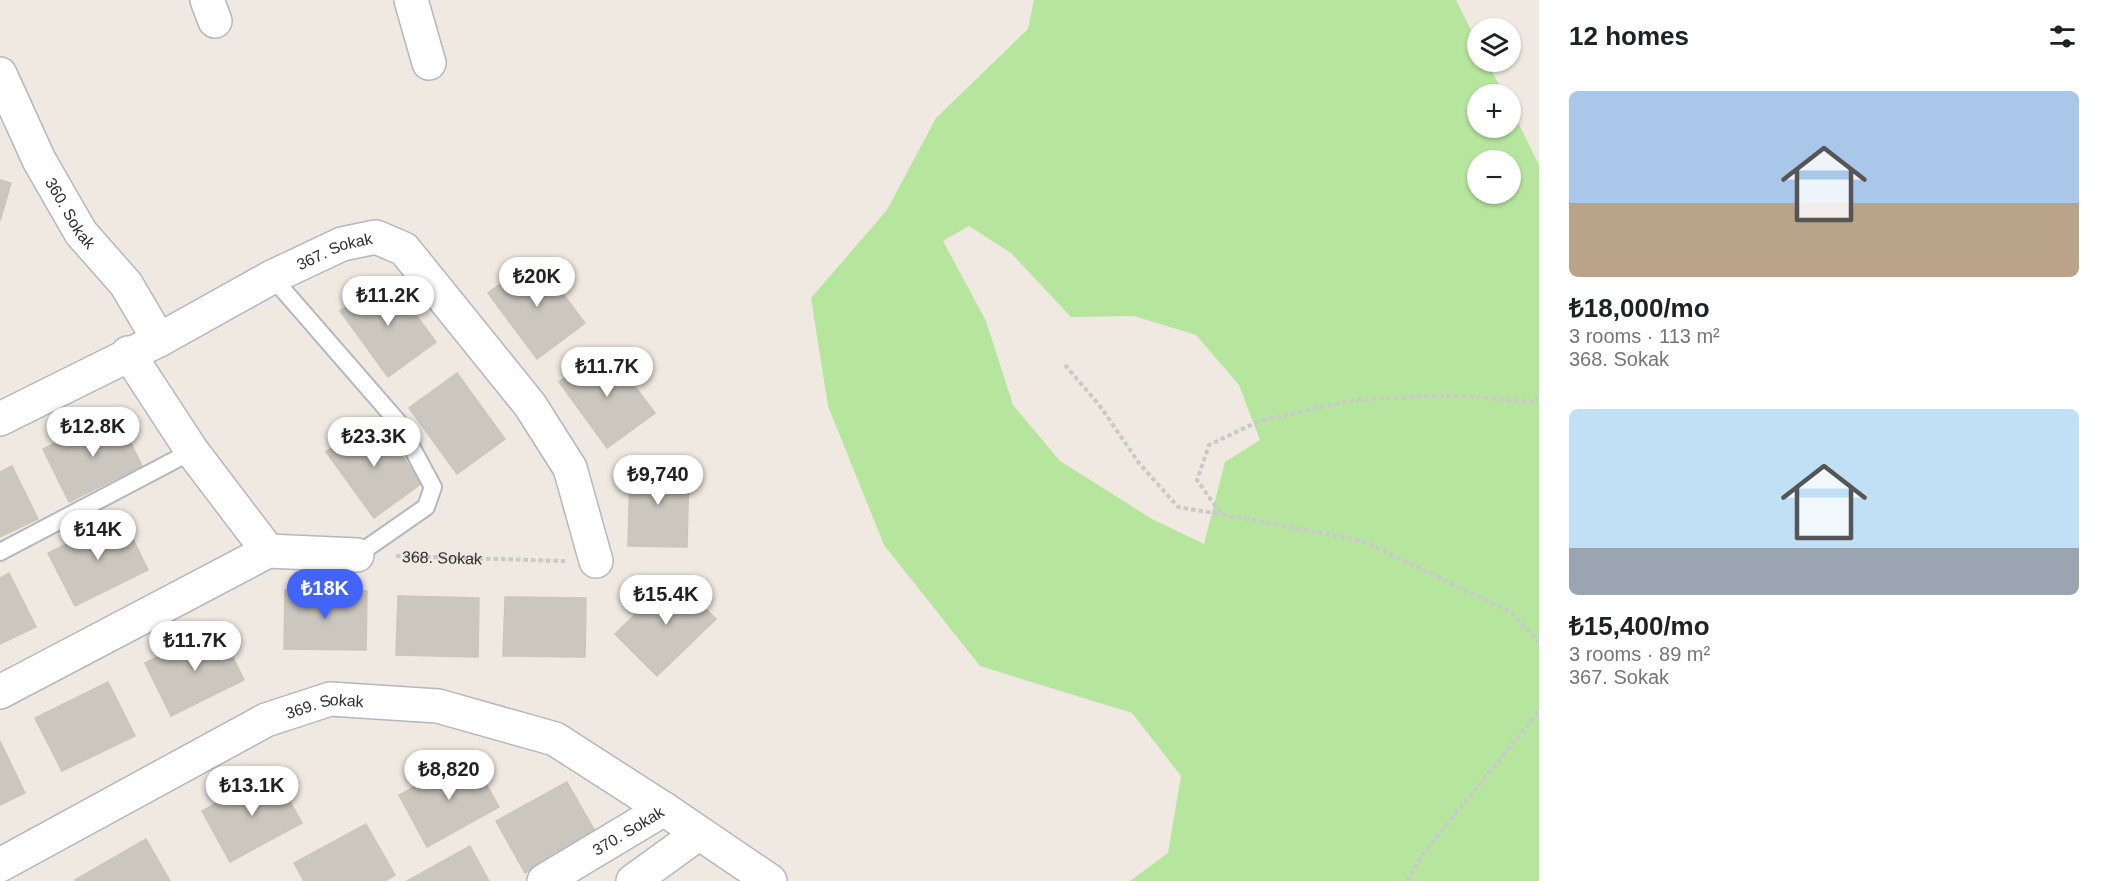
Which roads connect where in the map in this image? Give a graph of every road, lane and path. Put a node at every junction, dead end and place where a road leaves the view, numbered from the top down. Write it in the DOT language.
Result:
graph roads {
  1 [pos="411,0"];
  2 [pos="429,63"];
  3 [pos="0,74"];
  4 [pos="272,277"];
  5 [pos="159,340"];
  6 [pos="128,353"];
  7 [pos="1065,365"];
  8 [pos="1539,396"];
  9 [pos="1,417"];
  10 [pos="192,451"];
  11 [pos="1221,514"];
  12 [pos="268,551"];
  13 [pos="0,552"];
  14 [pos="357,555"];
  15 [pos="596,561"];
  16 [pos="1539,642"];
  17 [pos="0,692"];
  18 [pos="1539,711"];
  19 [pos="664,809"];
  20 [pos="698,834"];
  21 [pos="0,865"];
  22 [pos="544,881"];
  23 [pos="633,881"];
  24 [pos="770,881"];
  25 [pos="1407,881"];
  1 -- 2 [label="street"];
  3 -- 5 [label="street, 360. Sokak"];
  4 -- 5 [label="street, 367. Sokak"];
  4 -- 14 [label="lane"];
  4 -- 15 [label="street, 367. Sokak"];
  5 -- 6 [label="street, 367. Sokak"];
  6 -- 9 [label="street, 367. Sokak"];
  6 -- 10 [label="street"];
  7 -- 11 [label="path"];
  8 -- 11 [label="path"];
  10 -- 12 [label="street"];
  10 -- 13 [label="lane"];
  11 -- 16 [label="path"];
  12 -- 14 [label="street"];
  12 -- 17 [label="street"];
  14 -- 15 [label="path, 368. Sokak"];
  18 -- 25 [label="path"];
  19 -- 20 [label="street, 370. Sokak"];
  19 -- 21 [label="street, 369. Sokak"];
  19 -- 22 [label="street, 370. Sokak"];
  20 -- 23 [label="street"];
  20 -- 24 [label="street, 370. Sokak"];
}
